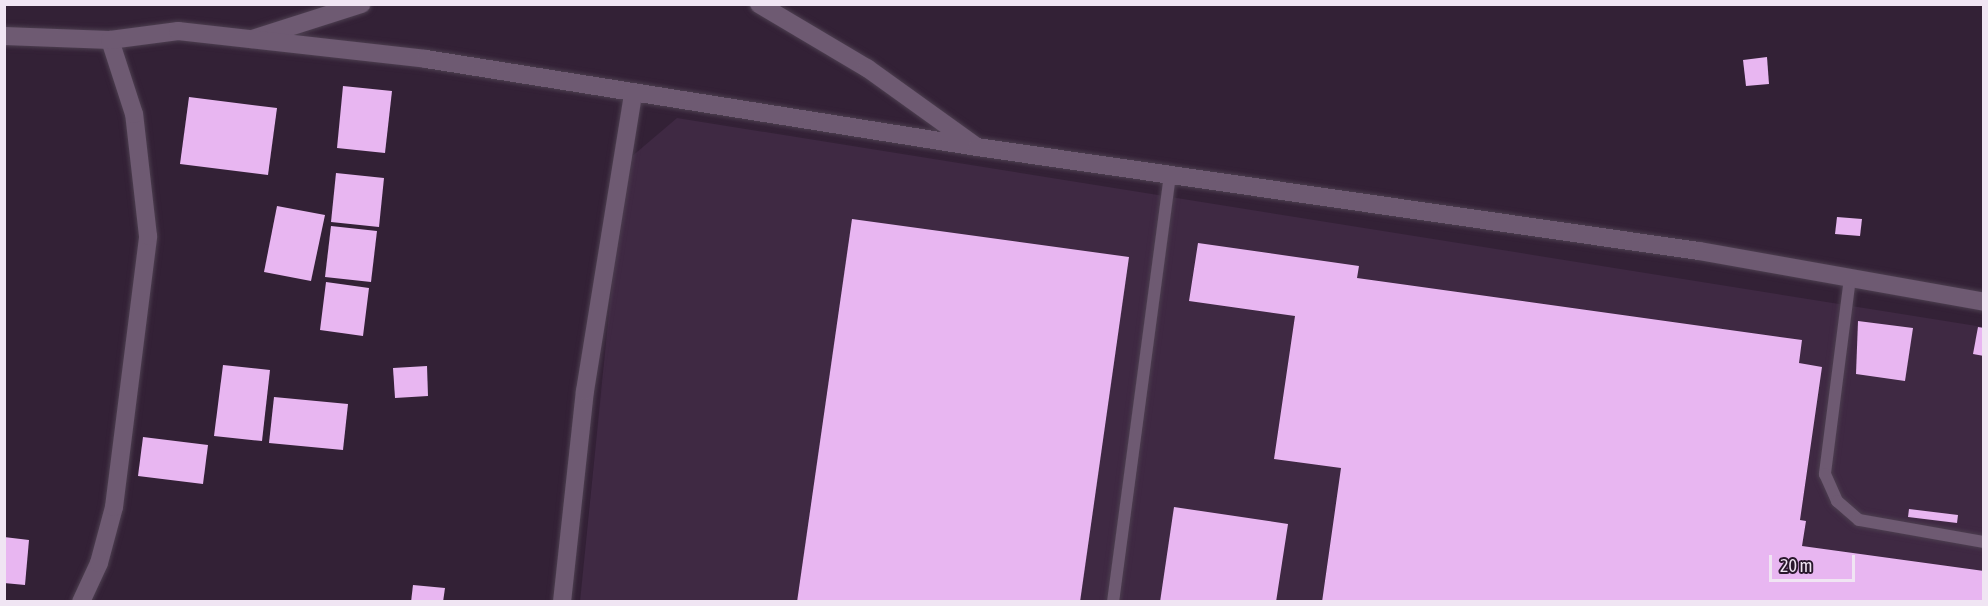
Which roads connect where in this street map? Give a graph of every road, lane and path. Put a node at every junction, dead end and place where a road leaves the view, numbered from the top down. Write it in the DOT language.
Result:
graph roads {
  1 [pos="362,4"];
  2 [pos="759,4"];
  3 [pos="4,36"];
  4 [pos="252,39"];
  5 [pos="110,40"];
  6 [pos="633,93"];
  7 [pos="977,147"];
  8 [pos="1170,173"];
  9 [pos="1850,278"];
  10 [pos="1983,302"];
  11 [pos="1983,542"];
  12 [pos="81,602"];
  13 [pos="562,602"];
  14 [pos="1113,602"];
  1 -- 4 [label="street"];
  2 -- 7 [label="street"];
  3 -- 5 [label="street"];
  4 -- 5 [label="street"];
  4 -- 6 [label="street"];
  5 -- 12 [label="street"];
  6 -- 7 [label="street"];
  6 -- 13 [label="street"];
  7 -- 8 [label="street"];
  8 -- 9 [label="street"];
  8 -- 14 [label="lane"];
  9 -- 10 [label="street"];
  9 -- 11 [label="lane"];
}
